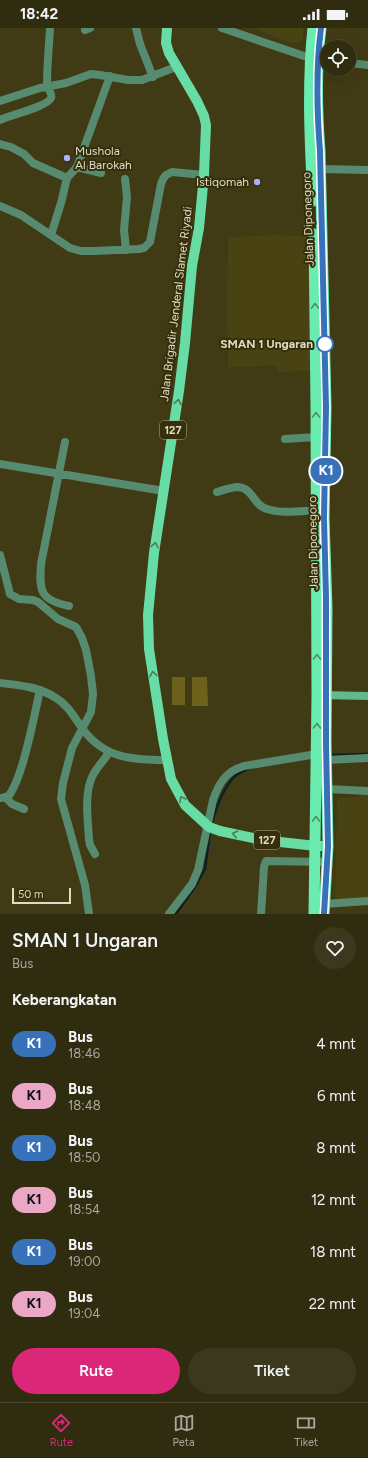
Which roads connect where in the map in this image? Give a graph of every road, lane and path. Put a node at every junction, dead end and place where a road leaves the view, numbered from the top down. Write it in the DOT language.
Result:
graph roads {
  1 [pos="50,28"];
  2 [pos="136,28"];
  3 [pos="167,28"];
  4 [pos="222,28"];
  5 [pos="313,28"];
  6 [pos="321,28"];
  7 [pos="319,59"];
  8 [pos="356,64"];
  9 [pos="368,65"];
  10 [pos="176,67"];
  11 [pos="110,76"];
  12 [pos="153,77"];
  13 [pos="47,86"];
  14 [pos="0,101"];
  15 [pos="0,120"];
  16 [pos="0,144"];
  17 [pos="77,167"];
  18 [pos="320,169"];
  19 [pos="368,170"];
  20 [pos="101,173"];
  21 [pos="204,175"];
  22 [pos="67,178"];
  23 [pos="125,179"];
  24 [pos="0,206"];
  25 [pos="51,235"];
  26 [pos="126,250"];
  27 [pos="319,275"];
  28 [pos="320,324"];
  29 [pos="316,437"];
  30 [pos="285,439"];
  31 [pos="65,442"];
  32 [pos="0,464"];
  33 [pos="59,473"];
  34 [pos="164,491"];
  35 [pos="217,492"];
  36 [pos="317,510"];
  37 [pos="0,555"];
  38 [pos="321,563"];
  39 [pos="69,606"];
  40 [pos="0,683"];
  41 [pos="40,690"];
  42 [pos="322,695"];
  43 [pos="368,696"];
  44 [pos="82,728"];
  45 [pos="109,752"];
  46 [pos="368,758"];
  47 [pos="321,759"];
  48 [pos="167,760"];
  49 [pos="327,789"];
  50 [pos="368,790"];
  51 [pos="2,798"];
  52 [pos="24,809"];
  53 [pos="208,827"];
  54 [pos="316,846"];
  55 [pos="328,846"];
  56 [pos="95,854"];
  57 [pos="314,862"];
  58 [pos="327,862"];
  59 [pos="368,901"];
  60 [pos="324,909"];
  61 [pos="89,914"];
  62 [pos="169,914"];
  63 [pos="261,914"];
  64 [pos="314,914"];
  1 -- 13 [label="street"];
  2 -- 12 [label="street"];
  3 -- 10 [label="main road, Jalan Brigadir Jenderal Slamet Riyadi / 127"];
  4 -- 7 [label="street"];
  5 -- 7 [label="highway, Jalan Diponegoro"];
  6 -- 7 [label="highway, Jalan Diponegoro"];
  7 -- 18 [label="highway, Jalan Diponegoro"];
  7 -- 27 [label="highway, Jalan Diponegoro"];
  8 -- 9 [label="street"];
  10 -- 12 [label="street"];
  10 -- 21 [label="main road, Jalan Brigadir Jenderal Slamet Riyadi / 127"];
  11 -- 12 [label="street"];
  11 -- 13 [label="street"];
  11 -- 17 [label="street"];
  13 -- 14 [label="street"];
  13 -- 15 [label="street"];
  16 -- 22 [label="street"];
  17 -- 20 [label="street"];
  17 -- 22 [label="street"];
  18 -- 19 [label="street"];
  18 -- 27 [label="highway, Jalan Diponegoro"];
  21 -- 26 [label="street"];
  34 -- 21 [label="main road, Jalan Brigadir Jenderal Slamet Riyadi / 127, one-way"];
  22 -- 25 [label="street"];
  23 -- 26 [label="street"];
  24 -- 25 [label="street"];
  25 -- 26 [label="street"];
  27 -- 28 [label="highway, Jalan Diponegoro"];
  29 -- 28 [label="highway, Jalan Diponegoro, one-way"];
  28 -- 38 [label="highway, Jalan Diponegoro"];
  29 -- 30 [label="street"];
  29 -- 36 [label="highway, Jalan Diponegoro"];
  31 -- 33 [label="street"];
  32 -- 33 [label="street"];
  33 -- 34 [label="street"];
  33 -- 39 [label="street"];
  48 -- 34 [label="main road, Jalan Brigadir Jenderal Slamet Riyadi / 127, one-way"];
  35 -- 36 [label="street"];
  36 -- 38 [label="highway, Jalan Diponegoro"];
  37 -- 44 [label="street"];
  38 -- 42 [label="highway, Jalan Diponegoro"];
  40 -- 41 [label="street"];
  41 -- 44 [label="street"];
  41 -- 51 [label="street"];
  42 -- 43 [label="main road"];
  42 -- 47 [label="highway, Jalan Diponegoro"];
  44 -- 45 [label="street"];
  44 -- 61 [label="street"];
  45 -- 48 [label="street"];
  45 -- 56 [label="street"];
  46 -- 47 [label="street"];
  47 -- 49 [label="highway, Jalan Diponegoro"];
  47 -- 53 [label="street"];
  54 -- 47 [label="highway, Jalan Diponegoro, one-way"];
  53 -- 48 [label="main road, Jalan Brigadir Jenderal Slamet Riyadi / 127, one-way"];
  49 -- 50 [label="street"];
  49 -- 55 [label="highway, Jalan Diponegoro"];
  51 -- 52 [label="street"];
  54 -- 53 [label="main road, Jalan Brigadir Jenderal Slamet Riyadi / 127, one-way"];
  53 -- 62 [label="street"];
  54 -- 55 [label="main road, Jalan Brigadir Jenderal Slamet Riyadi"];
  54 -- 57 [label="highway, Jalan Diponegoro"];
  55 -- 58 [label="highway, Jalan Diponegoro"];
  57 -- 58 [label="street"];
  57 -- 63 [label="street"];
  57 -- 64 [label="highway, Jalan Diponegoro"];
  58 -- 60 [label="highway, Jalan Diponegoro"];
  59 -- 60 [label="street"];
}
